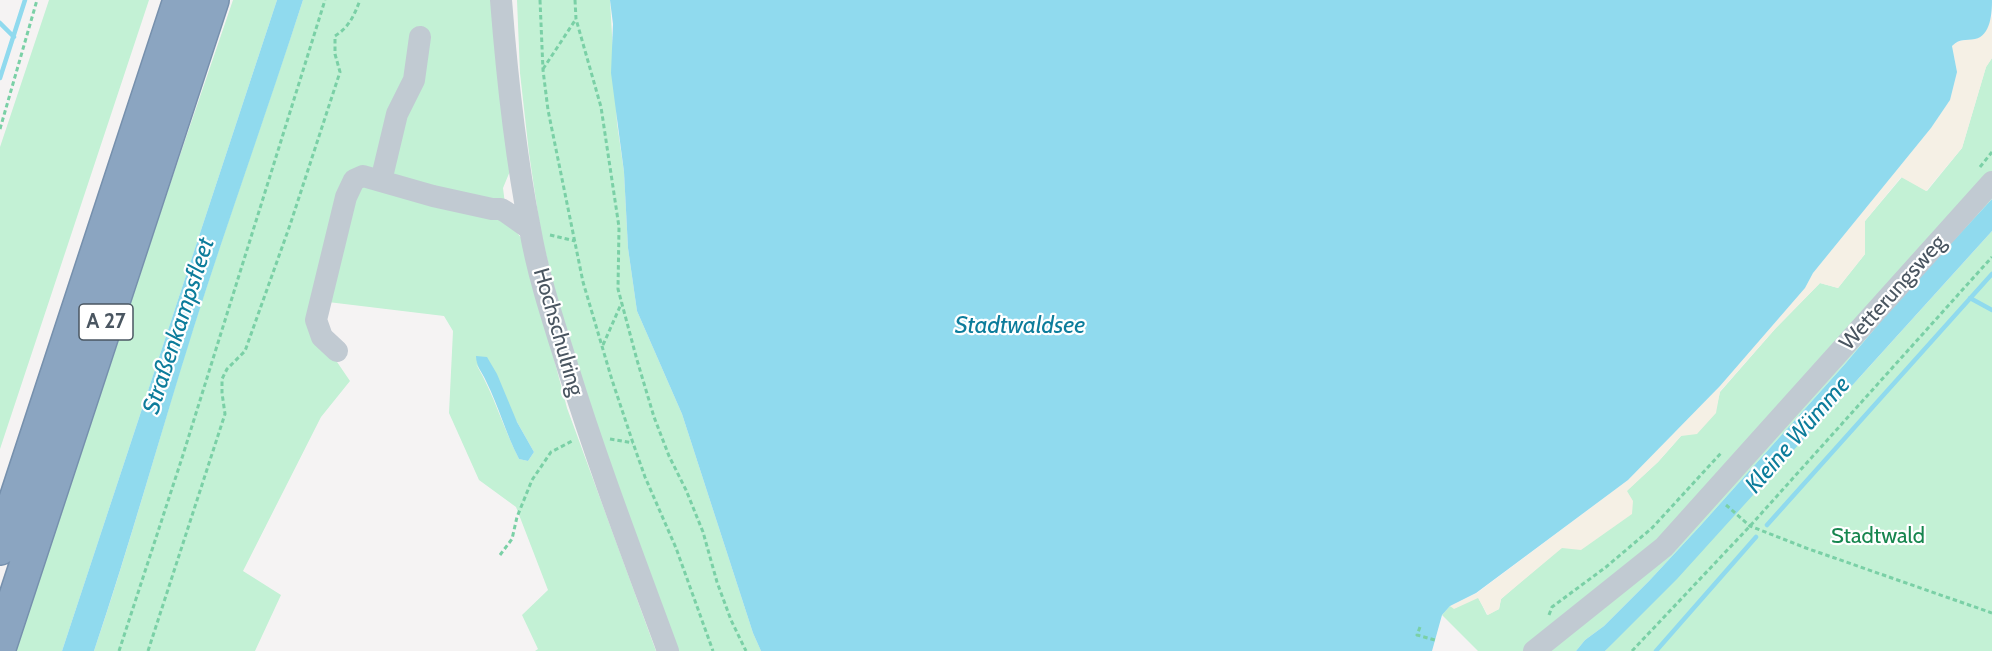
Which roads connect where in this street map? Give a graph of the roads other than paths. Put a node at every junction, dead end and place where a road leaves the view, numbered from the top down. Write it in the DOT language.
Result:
graph roads {
  1 [pos="180,0"];
  2 [pos="212,0"];
  3 [pos="501,0"];
  4 [pos="420,37"];
  5 [pos="1986,175"];
  6 [pos="381,181"];
  7 [pos="523,183"];
  8 [pos="501,209"];
  9 [pos="530,229"];
  10 [pos="336,351"];
  11 [pos="0,548"];
  12 [pos="0,645"];
  13 [pos="1537,648"];
  14 [pos="668,651"];
  1 -- 11 [label="highway, A 27"];
  2 -- 12 [label="highway, A 27"];
  3 -- 7 [label="street, Hochschulring"];
  4 -- 6 [label="street"];
  5 -- 13 [label="street, Wetterungsweg"];
  6 -- 8 [label="street"];
  6 -- 10 [label="street"];
  7 -- 8 [label="street"];
  7 -- 9 [label="street, Hochschulring"];
  8 -- 9 [label="street"];
  9 -- 14 [label="street, Hochschulring"];
}
